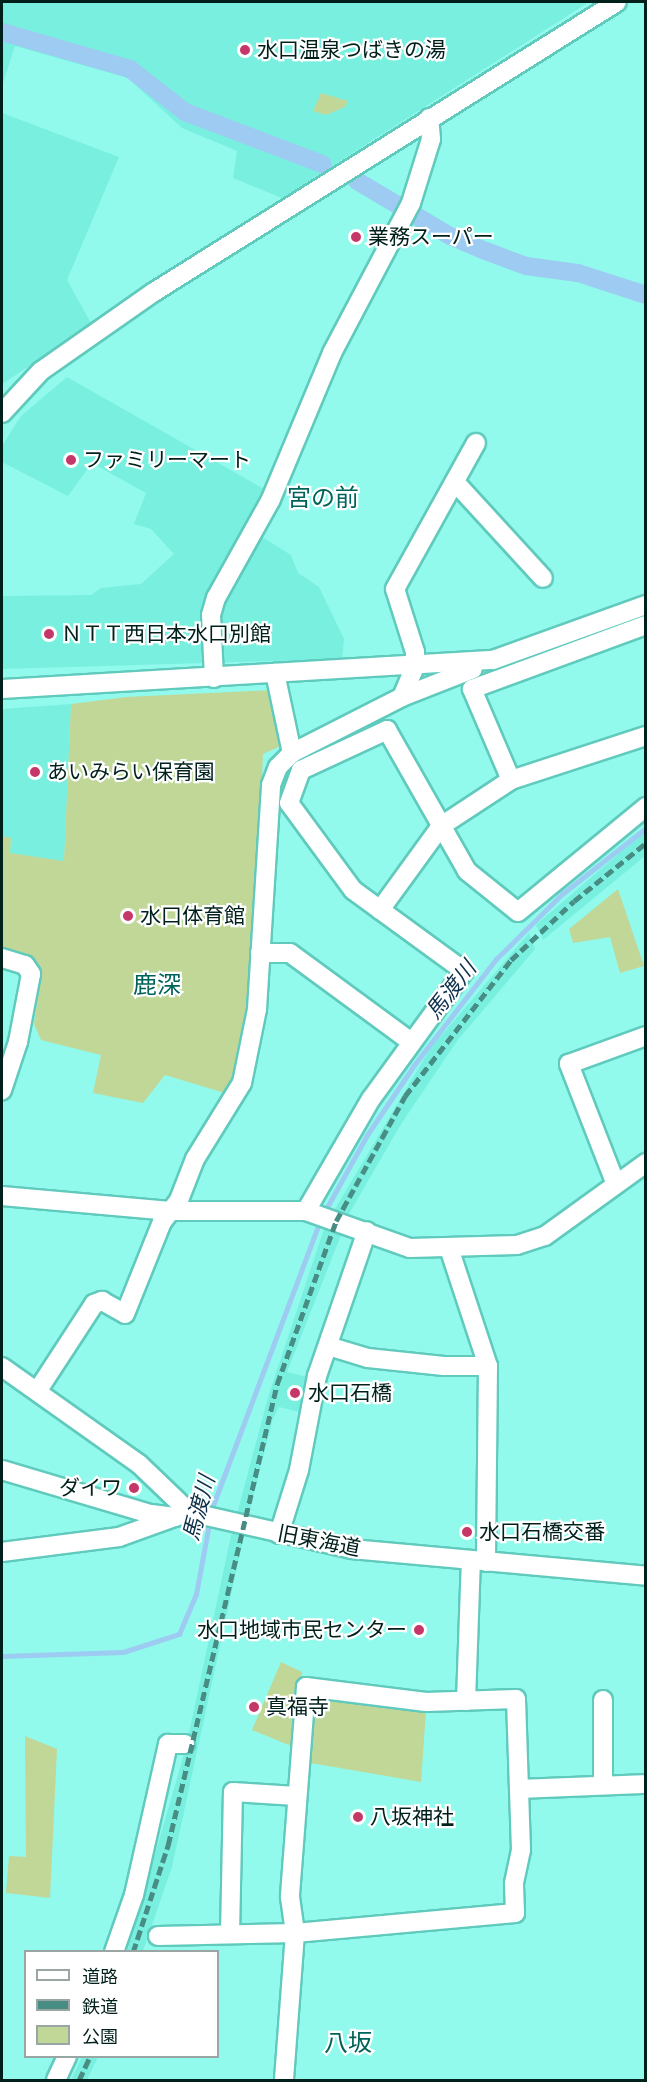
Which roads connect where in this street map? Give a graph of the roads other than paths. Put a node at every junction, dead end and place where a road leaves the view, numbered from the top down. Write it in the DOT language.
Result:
graph roads {
  1 [pos="617,2"];
  2 [pos="429,118"];
  3 [pos="2,413"];
  4 [pos="476,443"];
  5 [pos="454,482"];
  6 [pos="543,578"];
  7 [pos="645,605"];
  8 [pos="645,625"];
  9 [pos="493,660"];
  10 [pos="416,667"];
  11 [pos="275,673"];
  12 [pos="214,678"];
  13 [pos="2,689"];
  14 [pos="402,697"];
  15 [pos="645,736"];
  16 [pos="292,753"];
  17 [pos="511,780"];
  18 [pos="645,807"];
  19 [pos="441,826"];
  20 [pos="380,910"];
  21 [pos="260,953"];
  22 [pos="2,958"];
  23 [pos="645,1035"];
  24 [pos="411,1042"];
  25 [pos="2,1090"];
  26 [pos="645,1163"];
  27 [pos="615,1182"];
  28 [pos="2,1196"];
  29 [pos="170,1211"];
  30 [pos="306,1211"];
  31 [pos="367,1231"];
  32 [pos="449,1248"];
  33 [pos="328,1346"];
  34 [pos="488,1366"];
  35 [pos="2,1367"];
  36 [pos="38,1390"];
  37 [pos="2,1470"];
  38 [pos="195,1516"];
  39 [pos="279,1534"];
  40 [pos="2,1552"];
  41 [pos="478,1561"];
  42 [pos="645,1576"];
  43 [pos="603,1700"];
  44 [pos="466,1701"];
  45 [pos="185,1744"];
  46 [pos="645,1784"];
  47 [pos="603,1785"];
  48 [pos="521,1789"];
  49 [pos="296,1797"];
  50 [pos="295,1933"];
  51 [pos="230,1934"];
  52 [pos="158,1936"];
  53 [pos="115,1950"];
  54 [pos="66,2058"];
  55 [pos="56,2080"];
  56 [pos="284,2080"];
  1 -- 2 [label="street"];
  2 -- 3 [label="street"];
  2 -- 12 [label="street"];
  4 -- 5 [label="street"];
  5 -- 6 [label="street"];
  5 -- 10 [label="street"];
  7 -- 9 [label="street"];
  8 -- 17 [label="street"];
  9 -- 10 [label="street"];
  9 -- 14 [label="street"];
  10 -- 11 [label="street"];
  10 -- 14 [label="street"];
  11 -- 12 [label="street"];
  11 -- 16 [label="street"];
  12 -- 13 [label="street"];
  14 -- 16 [label="street"];
  15 -- 17 [label="street"];
  16 -- 21 [label="street"];
  17 -- 19 [label="street"];
  18 -- 19 [label="street"];
  19 -- 20 [label="street"];
  19 -- 20 [label="street"];
  20 -- 24 [label="street"];
  21 -- 24 [label="street"];
  21 -- 29 [label="street"];
  22 -- 25 [label="street"];
  23 -- 27 [label="street"];
  24 -- 30 [label="street"];
  26 -- 27 [label="street"];
  27 -- 32 [label="street"];
  28 -- 29 [label="street"];
  29 -- 30 [label="street"];
  29 -- 36 [label="street"];
  30 -- 31 [label="street"];
  31 -- 32 [label="street"];
  31 -- 33 [label="street"];
  32 -- 34 [label="street"];
  33 -- 34 [label="street"];
  33 -- 39 [label="street"];
  34 -- 41 [label="street"];
  35 -- 36 [label="street"];
  36 -- 38 [label="street"];
  37 -- 38 [label="street, 旧東海道"];
  38 -- 39 [label="street, 旧東海道"];
  38 -- 40 [label="street"];
  39 -- 41 [label="street, 旧東海道"];
  41 -- 42 [label="street, 旧東海道"];
  41 -- 44 [label="street"];
  43 -- 47 [label="street"];
  44 -- 48 [label="street"];
  44 -- 49 [label="street"];
  45 -- 53 [label="street"];
  46 -- 47 [label="street"];
  47 -- 48 [label="street"];
  48 -- 50 [label="street"];
  49 -- 50 [label="street"];
  49 -- 51 [label="street"];
  50 -- 51 [label="street"];
  50 -- 56 [label="street"];
  51 -- 52 [label="street"];
  54 -- 55 [label="street"];
}
